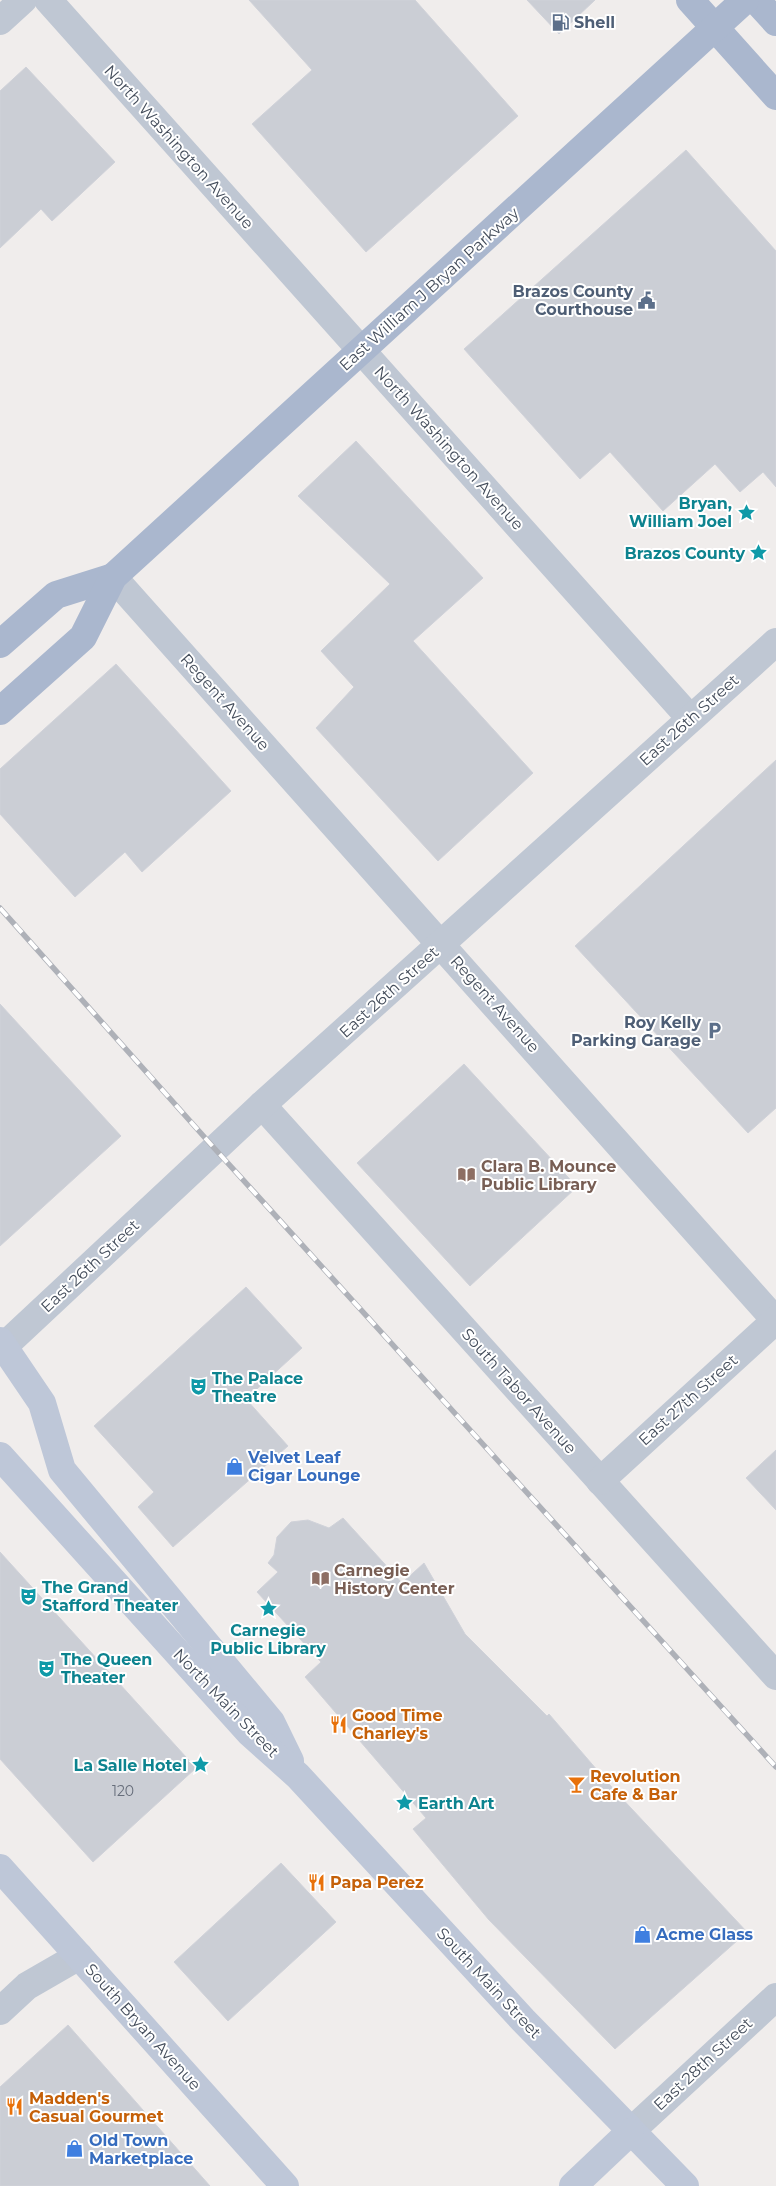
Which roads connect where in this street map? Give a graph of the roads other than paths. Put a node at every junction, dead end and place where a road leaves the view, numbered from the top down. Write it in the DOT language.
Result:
graph roads {
  1 [pos="23,0"];
  2 [pos="48,0"];
  3 [pos="690,0"];
  4 [pos="745,0"];
  5 [pos="756,0"];
  6 [pos="0,21"];
  7 [pos="776,22"];
  8 [pos="715,28"];
  9 [pos="776,96"];
  10 [pos="361,351"];
  11 [pos="113,577"];
  12 [pos="776,642"];
  13 [pos="0,644"];
  14 [pos="0,711"];
  15 [pos="690,718"];
  16 [pos="442,944"];
  17 [pos="262,1105"];
  18 [pos="776,1320"];
  19 [pos="2,1345"];
  20 [pos="0,1456"];
  21 [pos="600,1481"];
  22 [pos="776,1676"];
  23 [pos="298,1776"];
  24 [pos="0,1868"];
  25 [pos="79,1956"];
  26 [pos="776,1997"];
  27 [pos="0,2011"];
  28 [pos="630,2132"];
  29 [pos="285,2186"];
  30 [pos="572,2186"];
  31 [pos="685,2186"];
  1 -- 6 [label="street"];
  2 -- 10 [label="street, North Washington Avenue"];
  3 -- 8 [label="main road"];
  4 -- 8 [label="main road, East William J Bryan Parkway"];
  5 -- 7 [label="main road"];
  8 -- 9 [label="main road"];
  8 -- 10 [label="main road, East William J Bryan Parkway"];
  10 -- 11 [label="main road, East William J Bryan Parkway"];
  10 -- 15 [label="street, North Washington Avenue"];
  11 -- 13 [label="main road, East William J Bryan Parkway"];
  11 -- 14 [label="main road, East William J Bryan Parkway"];
  11 -- 16 [label="street, Regent Avenue"];
  12 -- 15 [label="street, East 26th Street"];
  15 -- 16 [label="street, East 26th Street"];
  16 -- 17 [label="street, East 26th Street"];
  16 -- 18 [label="street, Regent Avenue"];
  17 -- 19 [label="street, East 26th Street"];
  17 -- 21 [label="street, South Tabor Avenue"];
  18 -- 21 [label="street, East 27th Street"];
  19 -- 23 [label="street, North Main Street"];
  20 -- 23 [label="street, North Main Street"];
  21 -- 22 [label="street, South Tabor Avenue"];
  23 -- 28 [label="street, South Main Street"];
  24 -- 25 [label="street, South Bryan Avenue"];
  25 -- 27 [label="street"];
  25 -- 29 [label="street, South Bryan Avenue"];
  26 -- 28 [label="street, East 28th Street"];
  28 -- 30 [label="street"];
  28 -- 31 [label="street, South Main Street"];
}
